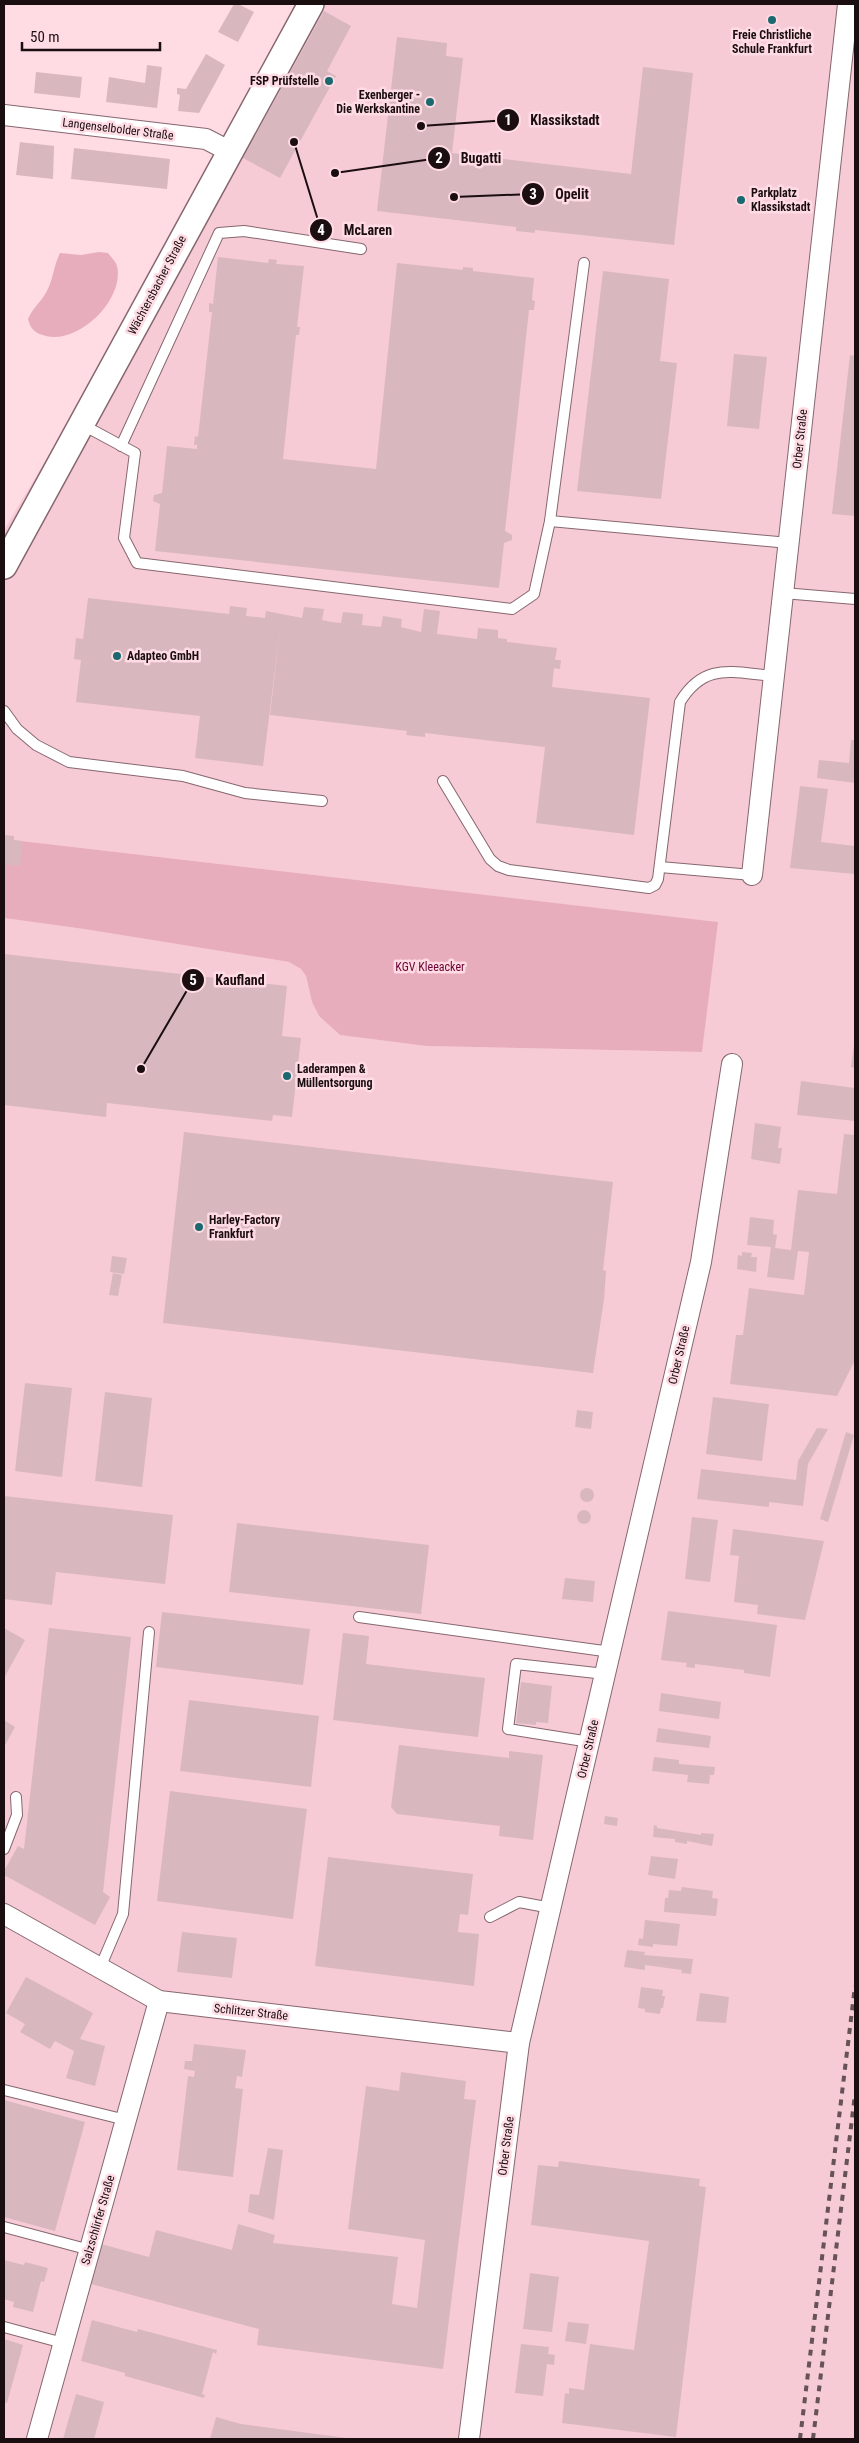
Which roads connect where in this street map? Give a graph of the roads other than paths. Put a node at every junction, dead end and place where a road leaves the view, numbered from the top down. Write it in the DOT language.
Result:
graph roads {
  1 [pos="310,4"];
  2 [pos="850,13"];
  3 [pos="4,115"];
  4 [pos="229,151"];
  5 [pos="361,248"];
  6 [pos="584,263"];
  7 [pos="81,424"];
  8 [pos="121,446"];
  9 [pos="550,521"];
  10 [pos="789,543"];
  11 [pos="4,566"];
  12 [pos="783,593"];
  13 [pos="855,599"];
  14 [pos="774,676"];
  15 [pos="4,711"];
  16 [pos="442,781"];
  17 [pos="322,801"];
  18 [pos="660,867"];
  19 [pos="752,875"];
  20 [pos="732,1064"];
  21 [pos="358,1617"];
  22 [pos="149,1632"];
  23 [pos="610,1652"];
  24 [pos="605,1674"];
  25 [pos="590,1742"];
  26 [pos="16,1797"];
  27 [pos="4,1850"];
  28 [pos="551,1908"];
  29 [pos="4,1914"];
  30 [pos="490,1917"];
  31 [pos="100,1968"];
  32 [pos="159,2001"];
  33 [pos="519,2043"];
  34 [pos="4,2090"];
  35 [pos="126,2120"];
  36 [pos="4,2227"];
  37 [pos="90,2250"];
  38 [pos="4,2327"];
  39 [pos="64,2343"];
  40 [pos="36,2439"];
  41 [pos="469,2439"];
  1 -- 4 [label="street, Wächtersbacher Straße"];
  2 -- 10 [label="street, Orber Straße"];
  3 -- 4 [label="street, Langenselbolder Straße"];
  4 -- 7 [label="street, Wächtersbacher Straße"];
  5 -- 8 [label="lane"];
  6 -- 9 [label="lane"];
  7 -- 8 [label="lane"];
  7 -- 11 [label="street, Wächtersbacher Straße"];
  8 -- 9 [label="lane"];
  9 -- 10 [label="lane"];
  10 -- 12 [label="street, Orber Straße"];
  12 -- 13 [label="lane"];
  12 -- 14 [label="street, Orber Straße"];
  14 -- 18 [label="lane"];
  14 -- 19 [label="street, Orber Straße"];
  15 -- 17 [label="lane"];
  16 -- 18 [label="lane"];
  18 -- 19 [label="lane"];
  20 -- 23 [label="street, Orber Straße"];
  21 -- 23 [label="lane"];
  22 -- 31 [label="lane"];
  23 -- 24 [label="street, Orber Straße"];
  24 -- 25 [label="street, Orber Straße"];
  24 -- 25 [label="lane"];
  25 -- 28 [label="street, Orber Straße"];
  26 -- 27 [label="lane"];
  28 -- 30 [label="lane"];
  28 -- 33 [label="street, Orber Straße"];
  29 -- 31 [label="street, Schlitzer Straße"];
  31 -- 32 [label="street, Schlitzer Straße"];
  32 -- 33 [label="street, Schlitzer Straße"];
  32 -- 35 [label="street, Salzschlirfer Straße"];
  33 -- 41 [label="street, Orber Straße"];
  34 -- 35 [label="lane"];
  35 -- 37 [label="street, Salzschlirfer Straße"];
  36 -- 37 [label="lane"];
  37 -- 39 [label="street, Salzschlirfer Straße"];
  38 -- 39 [label="lane"];
  39 -- 40 [label="street, Salzschlirfer Straße"];
}
